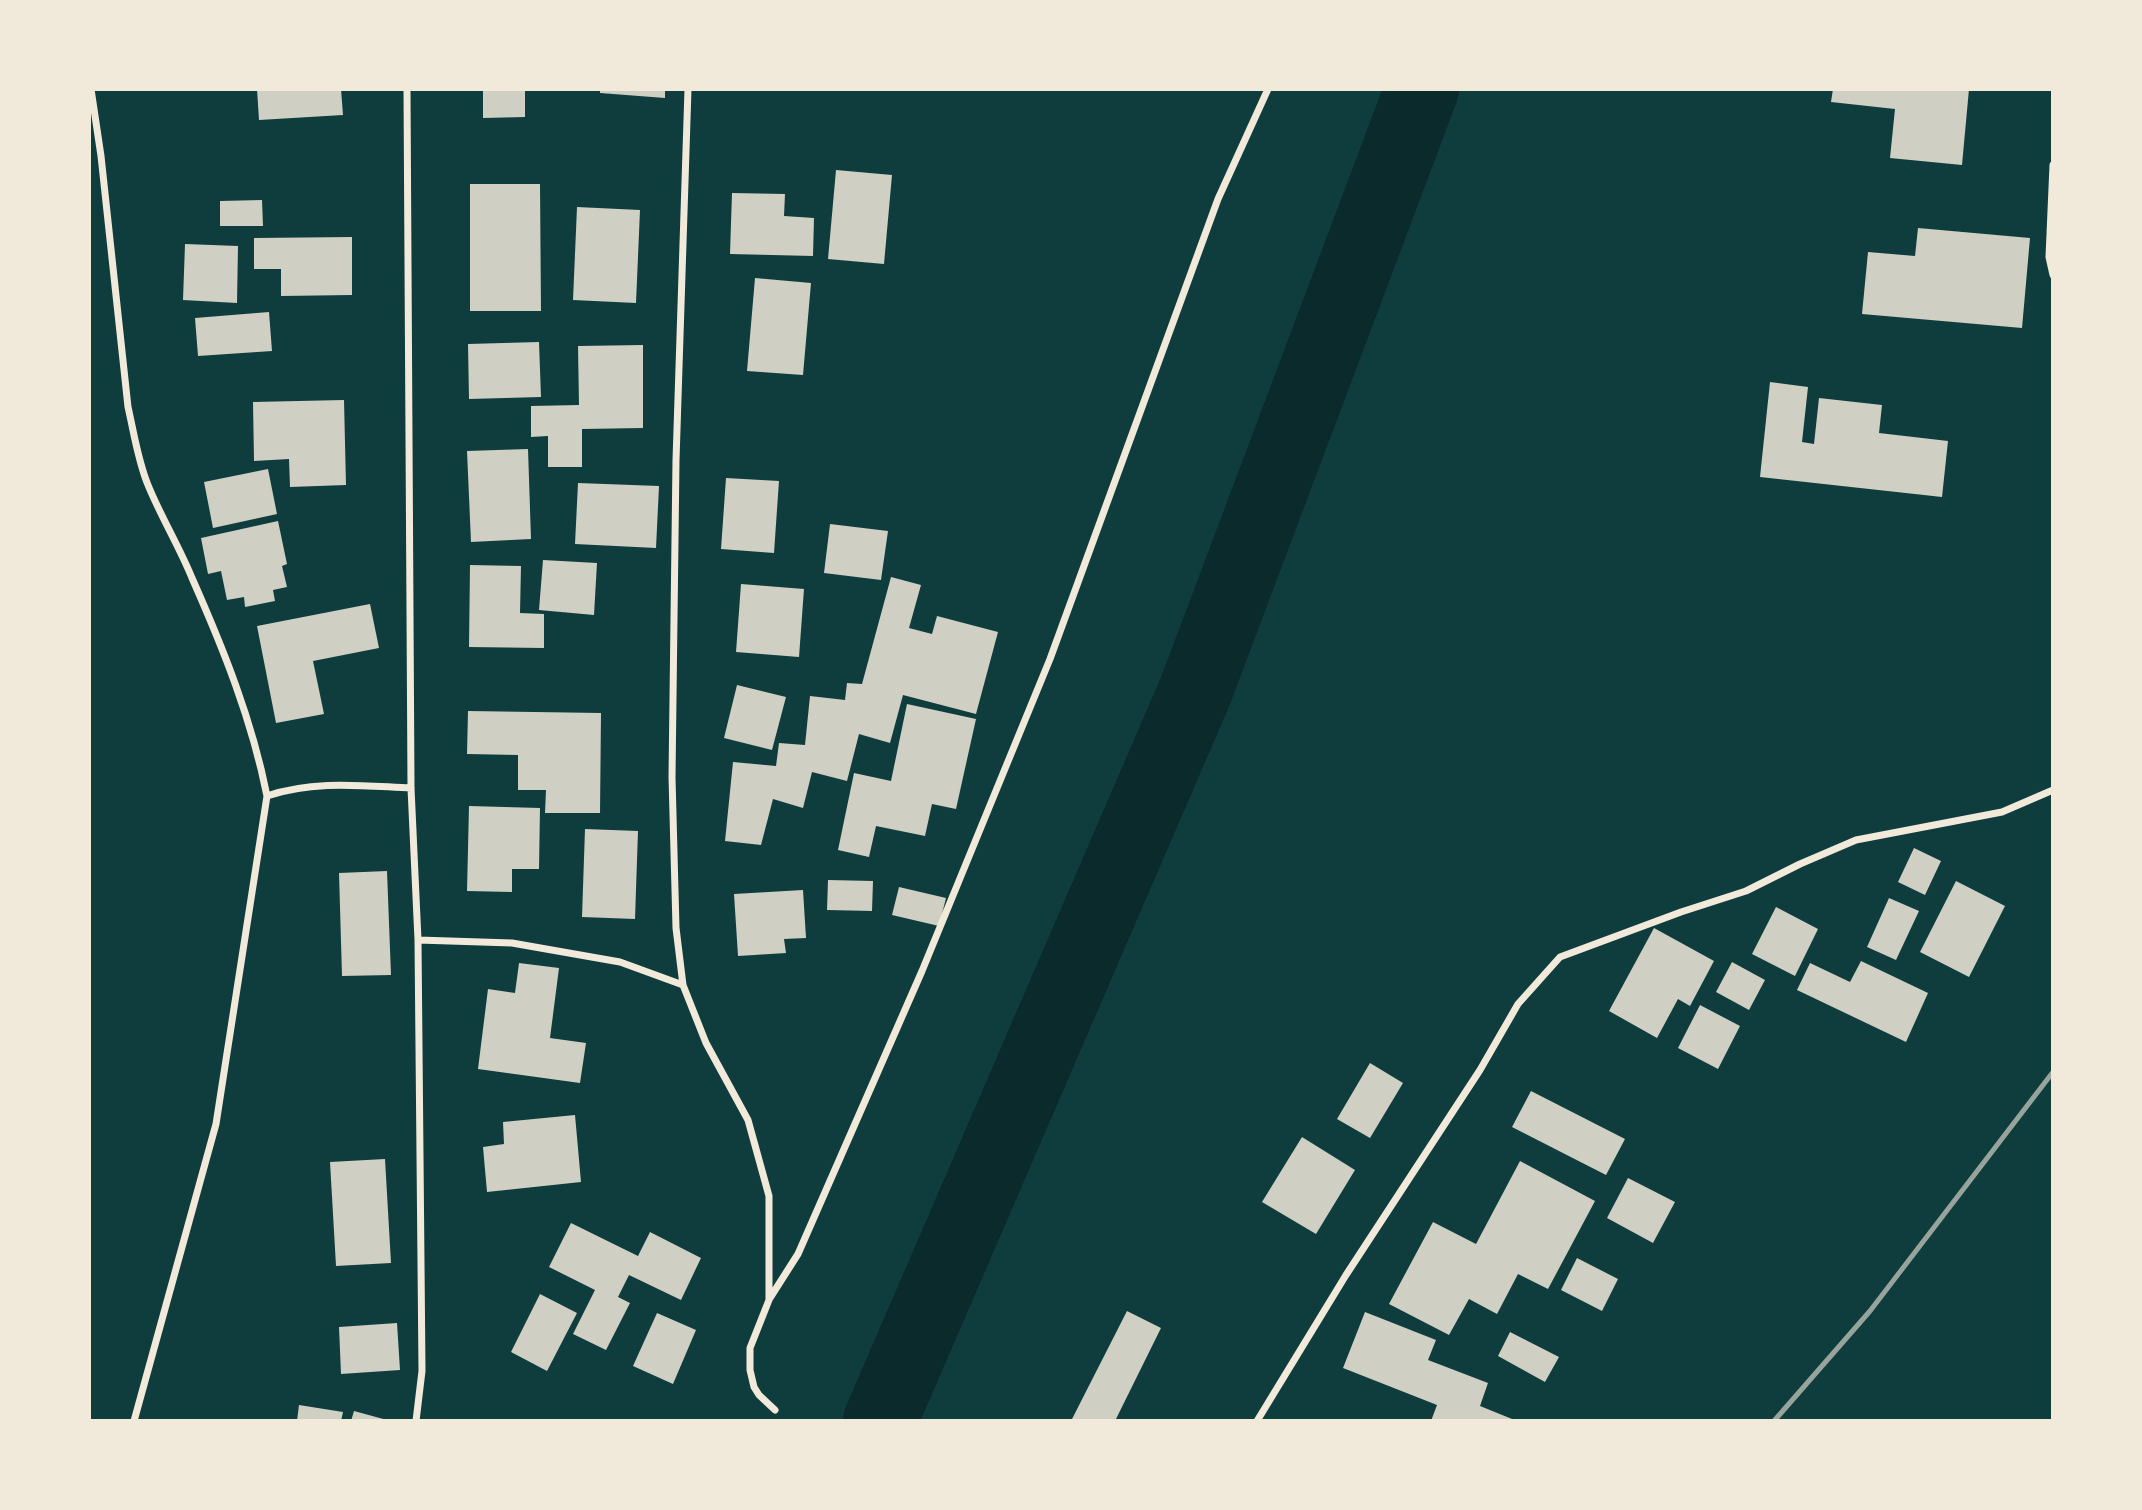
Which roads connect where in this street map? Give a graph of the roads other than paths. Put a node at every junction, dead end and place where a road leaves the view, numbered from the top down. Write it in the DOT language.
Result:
graph roads {
  1 [pos="91,89"];
  2 [pos="407,89"];
  3 [pos="688,89"];
  4 [pos="1268,89"];
  5 [pos="2053,165"];
  6 [pos="2053,275"];
  7 [pos="411,788"];
  8 [pos="2053,790"];
  9 [pos="267,796"];
  10 [pos="418,940"];
  11 [pos="683,985"];
  12 [pos="769,1300"];
  13 [pos="775,1410"];
  14 [pos="134,1421"];
  15 [pos="415,1421"];
  16 [pos="1257,1421"];
  1 -- 9 [label="street"];
  2 -- 7 [label="street"];
  3 -- 11 [label="street"];
  4 -- 12 [label="street"];
  5 -- 6 [label="street"];
  7 -- 9 [label="street"];
  7 -- 10 [label="street"];
  8 -- 16 [label="street"];
  9 -- 14 [label="street"];
  10 -- 11 [label="street"];
  10 -- 15 [label="street"];
  11 -- 12 [label="street"];
  12 -- 13 [label="street"];
}
